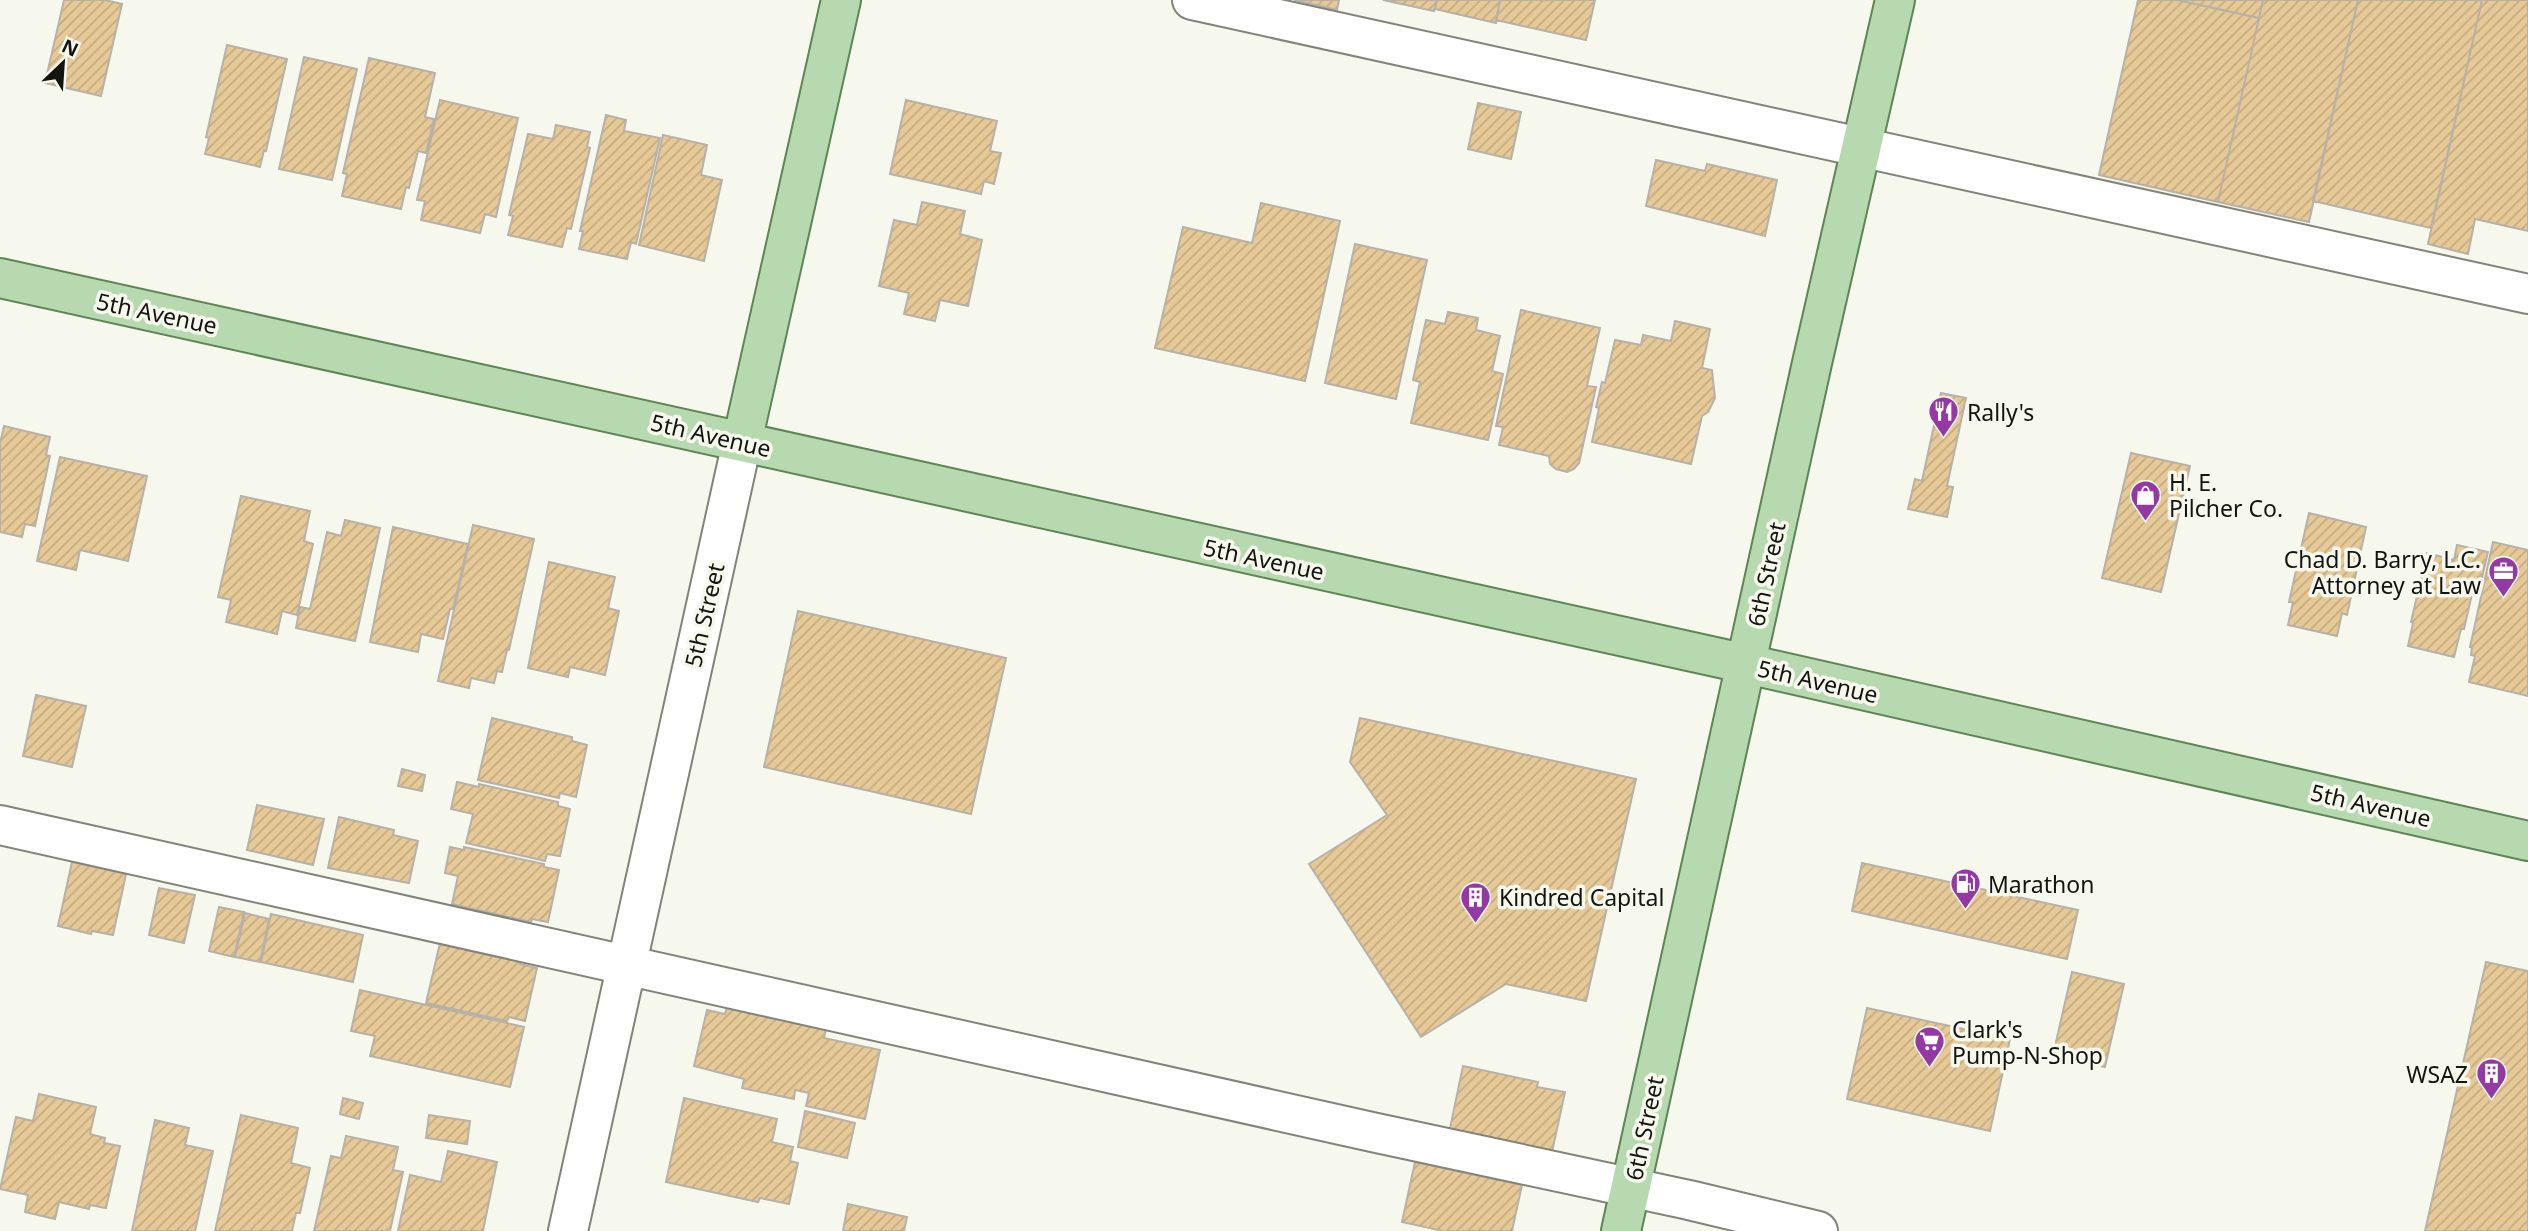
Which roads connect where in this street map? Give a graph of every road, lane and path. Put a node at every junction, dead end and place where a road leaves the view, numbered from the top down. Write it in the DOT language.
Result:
graph roads {
  1 [pos="841,0"];
  2 [pos="1192,0"];
  3 [pos="1895,0"];
  4 [pos="1862,148"];
  5 [pos="0,278"];
  6 [pos="2528,294"];
  7 [pos="743,442"];
  8 [pos="1747,664"];
  9 [pos="0,825"];
  10 [pos="2528,841"];
  11 [pos="626,964"];
  12 [pos="1631,1187"];
  13 [pos="568,1231"];
  14 [pos="1621,1231"];
  15 [pos="1818,1231"];
  1 -- 7 [label="main road, 5th Street"];
  2 -- 4 [label="street"];
  3 -- 4 [label="main road, 6th Street"];
  4 -- 6 [label="street"];
  4 -- 8 [label="main road, 6th Street"];
  5 -- 7 [label="main road, 5th Avenue"];
  7 -- 8 [label="main road, 5th Avenue"];
  7 -- 11 [label="street, 5th Street"];
  8 -- 10 [label="main road, 5th Avenue"];
  8 -- 12 [label="main road, 6th Street"];
  9 -- 11 [label="street"];
  11 -- 12 [label="street"];
  11 -- 13 [label="street, 5th Street"];
  12 -- 14 [label="main road, 6th Street"];
  12 -- 15 [label="street"];
}
